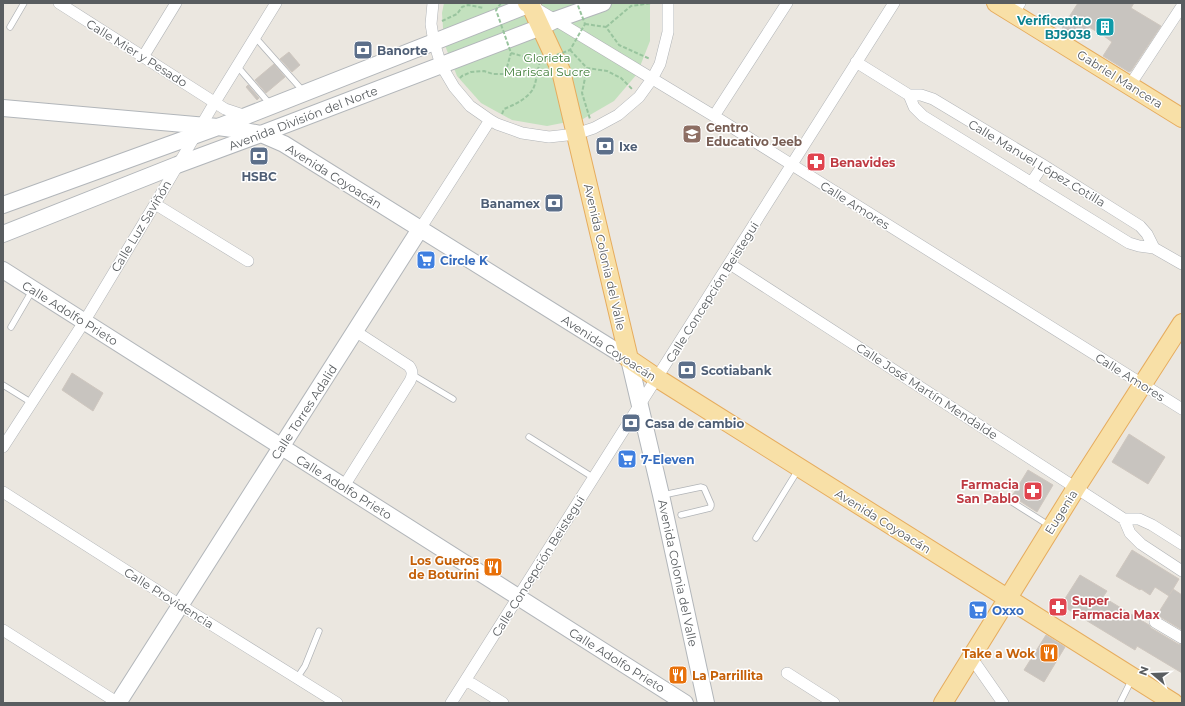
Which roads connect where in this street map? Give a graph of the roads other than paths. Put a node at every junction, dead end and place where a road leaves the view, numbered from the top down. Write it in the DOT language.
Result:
graph roads {
  1 [pos="24,3"];
  2 [pos="59,3"];
  3 [pos="176,3"];
  4 [pos="276,3"];
  5 [pos="433,3"];
  6 [pos="603,3"];
  7 [pos="668,3"];
  8 [pos="787,3"];
  9 [pos="894,3"];
  10 [pos="996,3"];
  11 [pos="530,4"];
  12 [pos="75,7"];
  13 [pos="1017,8"];
  14 [pos="1180,12"];
  15 [pos="548,23"];
  16 [pos="10,27"];
  17 [pos="255,37"];
  18 [pos="434,42"];
  19 [pos="143,56"];
  20 [pos="856,62"];
  21 [pos="441,65"];
  22 [pos="237,66"];
  23 [pos="652,79"];
  24 [pos="1130,85"];
  25 [pos="305,93"];
  26 [pos="908,95"];
  27 [pos="214,102"];
  28 [pos="271,106"];
  29 [pos="3,108"];
  30 [pos="246,116"];
  31 [pos="714,116"];
  32 [pos="1182,118"];
  33 [pos="493,122"];
  34 [pos="218,127"];
  35 [pos="198,130"];
  36 [pos="261,134"];
  37 [pos="576,134"];
  38 [pos="177,165"];
  39 [pos="792,165"];
  40 [pos="1043,165"];
  41 [pos="1031,183"];
  42 [pos="155,204"];
  43 [pos="3,205"];
  44 [pos="420,229"];
  45 [pos="3,234"];
  46 [pos="1154,248"];
  47 [pos="248,261"];
  48 [pos="730,264"];
  49 [pos="1182,264"];
  50 [pos="3,270"];
  51 [pos="33,289"];
  52 [pos="84,322"];
  53 [pos="1182,323"];
  54 [pos="11,327"];
  55 [pos="355,331"];
  56 [pos="629,359"];
  57 [pos="413,375"];
  58 [pos="657,378"];
  59 [pos="1142,384"];
  60 [pos="3,385"];
  61 [pos="453,399"];
  62 [pos="32,403"];
  63 [pos="640,406"];
  64 [pos="1182,409"];
  65 [pos="529,437"];
  66 [pos="3,447"];
  67 [pos="281,447"];
  68 [pos="799,468"];
  69 [pos="594,478"];
  70 [pos="344,486"];
  71 [pos="1076,488"];
  72 [pos="3,492"];
  73 [pos="661,495"];
  74 [pos="1012,502"];
  75 [pos="681,515"];
  76 [pos="1124,519"];
  77 [pos="1052,527"];
  78 [pos="756,538"];
  79 [pos="1182,544"];
  80 [pos="1182,571"];
  81 [pos="518,598"];
  82 [pos="1007,599"];
  83 [pos="180,606"];
  84 [pos="1155,622"];
  85 [pos="3,630"];
  86 [pos="319,631"];
  87 [pos="1182,638"];
  88 [pos="971,656"];
  89 [pos="787,673"];
  90 [pos="1133,677"];
  91 [pos="297,678"];
  92 [pos="466,680"];
  93 [pos="118,703"];
  94 [pos="337,703"];
  95 [pos="451,703"];
  96 [pos="503,703"];
  97 [pos="685,703"];
  98 [pos="706,703"];
  99 [pos="834,703"];
  100 [pos="943,703"];
  101 [pos="1003,703"];
  102 [pos="1120,703"];
  103 [pos="1173,703"];
  1 -- 16 [label="lane"];
  2 -- 12 [label="street, Calle Mier y Pesado"];
  3 -- 19 [label="street"];
  4 -- 17 [label="street, Calle Luz Saviñón"];
  5 -- 18 [label="street"];
  6 -- 15 [label="street, Avenida División del Norte"];
  7 -- 23 [label="street"];
  8 -- 31 [label="street"];
  9 -- 20 [label="street, Calle Concepción Beistegui"];
  10 -- 13 [label="main road, Gabriel Mancera"];
  11 -- 15 [label="main road, Avenida Colonia del Valle"];
  11 -- 18 [label="street, Avenida División del Norte"];
  12 -- 19 [label="street, Calle Mier y Pesado"];
  13 -- 24 [label="main road, Gabriel Mancera"];
  14 -- 24 [label="street"];
  15 -- 21 [label="street, Avenida División del Norte"];
  15 -- 23 [label="street, Calle Amores"];
  15 -- 37 [label="main road, Avenida Colonia del Valle"];
  17 -- 22 [label="street, Calle Luz Saviñón"];
  17 -- 25 [label="lane"];
  18 -- 21 [label="street"];
  18 -- 25 [label="street, Avenida División del Norte"];
  19 -- 27 [label="street, Calle Mier y Pesado"];
  20 -- 26 [label="street, Calle Manuel López Cotilla"];
  20 -- 39 [label="street, Calle Concepción Beistegui"];
  21 -- 33 [label="street"];
  21 -- 36 [label="street, Avenida División del Norte"];
  22 -- 27 [label="street, Calle Luz Saviñón"];
  22 -- 28 [label="lane"];
  23 -- 31 [label="street, Calle Amores"];
  23 -- 37 [label="street"];
  24 -- 32 [label="main road, Gabriel Mancera"];
  25 -- 28 [label="street, Avenida División del Norte"];
  26 -- 40 [label="street, Calle Manuel López Cotilla"];
  26 -- 41 [label="street, Calle Manuel López Cotilla"];
  27 -- 30 [label="street, Calle Mier y Pesado"];
  27 -- 34 [label="street"];
  27 -- 35 [label="street, Calle Luz Saviñón"];
  28 -- 30 [label="street, Avenida División del Norte"];
  29 -- 35 [label="street"];
  30 -- 34 [label="street, Avenida División del Norte"];
  31 -- 39 [label="street, Calle Amores"];
  33 -- 37 [label="street"];
  33 -- 44 [label="street, Calle Torres Adalid"];
  34 -- 35 [label="street, Avenida División del Norte"];
  34 -- 36 [label="street, Avenida Coyoacán"];
  35 -- 38 [label="street, Calle Luz Saviñón"];
  35 -- 43 [label="street, Avenida División del Norte"];
  36 -- 38 [label="street, Avenida División del Norte"];
  36 -- 44 [label="street, Avenida Coyoacán"];
  37 -- 56 [label="main road, Avenida Colonia del Valle"];
  38 -- 42 [label="street, Calle Luz Saviñón"];
  38 -- 45 [label="street, Avenida División del Norte"];
  39 -- 48 [label="street, Calle Concepción Beistegui"];
  39 -- 59 [label="street, Calle Amores"];
  40 -- 41 [label="street"];
  40 -- 46 [label="street, Calle Manuel López Cotilla"];
  41 -- 46 [label="street, Calle Manuel López Cotilla"];
  42 -- 47 [label="street"];
  42 -- 52 [label="street, Calle Luz Saviñón"];
  44 -- 55 [label="street, Calle Torres Adalid"];
  44 -- 56 [label="street, Avenida Coyoacán"];
  46 -- 49 [label="street, Calle Manuel López Cotilla"];
  48 -- 58 [label="street, Calle Concepción Beistegui"];
  48 -- 71 [label="street, Calle José Martín Mendalde"];
  50 -- 51 [label="street, Calle Adolfo Prieto"];
  51 -- 52 [label="street, Calle Adolfo Prieto"];
  51 -- 54 [label="lane"];
  52 -- 62 [label="street, Calle Luz Saviñón"];
  52 -- 67 [label="street, Calle Adolfo Prieto"];
  53 -- 59 [label="main road, Eugenia"];
  55 -- 57 [label="street"];
  55 -- 67 [label="street, Calle Torres Adalid"];
  56 -- 58 [label="main road, Avenida Coyoacán"];
  56 -- 63 [label="street, Avenida Colonia del Valle"];
  57 -- 61 [label="lane"];
  57 -- 70 [label="street"];
  58 -- 63 [label="street, Calle Concepción Beistegui"];
  58 -- 68 [label="main road, Avenida Coyoacán"];
  59 -- 64 [label="street, Calle Amores"];
  59 -- 71 [label="main road, Eugenia"];
  60 -- 62 [label="lane"];
  62 -- 66 [label="street, Calle Luz Saviñón"];
  63 -- 69 [label="street, Calle Concepción Beistegui"];
  63 -- 73 [label="street, Avenida Colonia del Valle"];
  65 -- 69 [label="lane"];
  67 -- 70 [label="street, Calle Adolfo Prieto"];
  67 -- 83 [label="street, Calle Torres Adalid"];
  68 -- 78 [label="lane"];
  68 -- 82 [label="main road, Avenida Coyoacán"];
  69 -- 81 [label="street, Calle Concepción Beistegui"];
  70 -- 81 [label="street, Calle Adolfo Prieto"];
  71 -- 76 [label="street, Calle José Martín Mendalde"];
  71 -- 77 [label="main road, Eugenia"];
  72 -- 83 [label="street, Calle Providencia"];
  73 -- 75 [label="lane"];
  73 -- 98 [label="street, Avenida Colonia del Valle"];
  74 -- 77 [label="lane"];
  76 -- 79 [label="street, Calle José Martín Mendalde"];
  76 -- 80 [label="street, Calle José Martín Mendalde"];
  77 -- 82 [label="main road, Eugenia"];
  81 -- 92 [label="street, Calle Concepción Beistegui"];
  81 -- 97 [label="street, Calle Adolfo Prieto"];
  82 -- 88 [label="main road, Eugenia"];
  82 -- 90 [label="main road, Avenida Coyoacán"];
  83 -- 91 [label="street, Calle Providencia"];
  83 -- 93 [label="street, Calle Torres Adalid"];
  84 -- 87 [label="street"];
  85 -- 93 [label="street"];
  86 -- 91 [label="lane"];
  88 -- 100 [label="main road, Eugenia"];
  88 -- 101 [label="street"];
  89 -- 99 [label="street"];
  90 -- 102 [label="lane"];
  90 -- 103 [label="main road, Avenida Coyoacán"];
  91 -- 94 [label="street, Calle Providencia"];
  92 -- 95 [label="street, Calle Concepción Beistegui"];
  92 -- 96 [label="street"];
}
